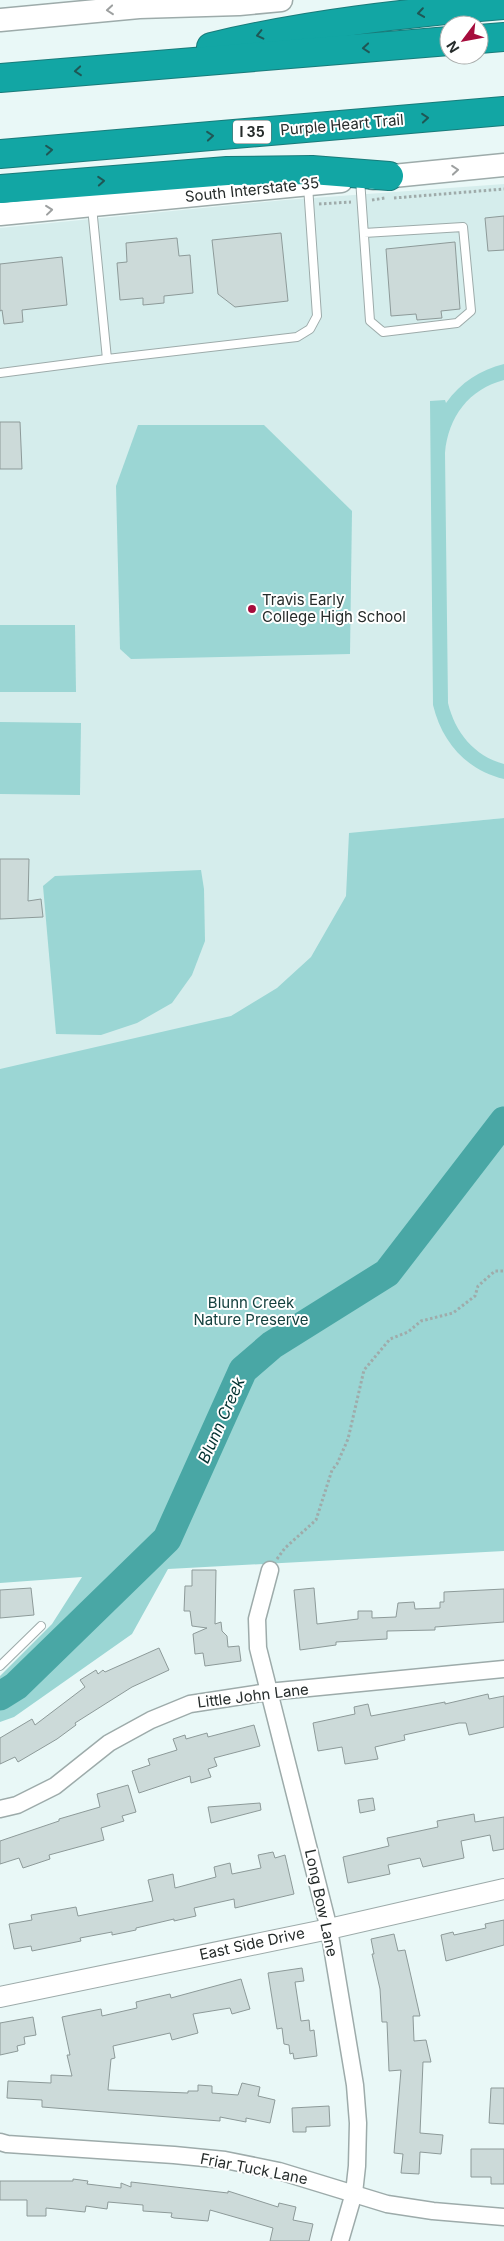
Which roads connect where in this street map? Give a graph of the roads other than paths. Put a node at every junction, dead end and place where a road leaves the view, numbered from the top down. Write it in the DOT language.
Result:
graph roads {
  1 [pos="281,0"];
  2 [pos="239,2"];
  3 [pos="504,5"];
  4 [pos="0,20"];
  5 [pos="504,37"];
  6 [pos="489,38"];
  7 [pos="439,42"];
  8 [pos="126,67"];
  9 [pos="0,78"];
  10 [pos="504,111"];
  11 [pos="0,154"];
  12 [pos="504,165"];
  13 [pos="360,179"];
  14 [pos="307,184"];
  15 [pos="385,188"];
  16 [pos="0,189"];
  17 [pos="92,205"];
  18 [pos="0,214"];
  19 [pos="364,233"];
  20 [pos="107,359"];
  21 [pos="0,373"];
  22 [pos="270,1570"];
  23 [pos="41,1626"];
  24 [pos="0,1666"];
  25 [pos="504,1669"];
  26 [pos="268,1692"];
  27 [pos="0,1809"];
  28 [pos="504,1889"];
  29 [pos="328,1929"];
  30 [pos="0,1997"];
  31 [pos="0,2142"];
  32 [pos="354,2192"];
  33 [pos="504,2217"];
  34 [pos="340,2241"];
  1 -- 2 [label="main road"];
  2 -- 4 [label="main road, one-way"];
  3 -- 8 [label="highway, one-way"];
  5 -- 6 [label="highway"];
  7 -- 8 [label="highway, one-way"];
  8 -- 9 [label="highway, one-way"];
  11 -- 10 [label="highway, Purple Heart Trail / I 35, one-way"];
  15 -- 12 [label="main road, South Interstate 35, one-way"];
  13 -- 14 [label="main road, South Interstate 35"];
  13 -- 15 [label="main road, South Interstate 35"];
  13 -- 19 [label="lane"];
  14 -- 17 [label="main road, South Interstate 35"];
  14 -- 20 [label="lane"];
  16 -- 15 [label="highway, one-way"];
  18 -- 17 [label="main road, South Interstate 35, one-way"];
  17 -- 20 [label="lane"];
  19 -- 19 [label="lane"];
  20 -- 21 [label="lane"];
  22 -- 26 [label="street, Long Bow Lane"];
  23 -- 24 [label="lane"];
  25 -- 26 [label="street, Little John Lane"];
  26 -- 27 [label="street, Little John Lane"];
  26 -- 29 [label="street, Long Bow Lane"];
  28 -- 29 [label="street, East Side Drive"];
  29 -- 30 [label="street, East Side Drive"];
  29 -- 32 [label="street, Long Bow Lane"];
  31 -- 32 [label="street, Friar Tuck Lane"];
  32 -- 33 [label="street, Friar Tuck Lane"];
  32 -- 34 [label="street, Long Bow Lane"];
}
